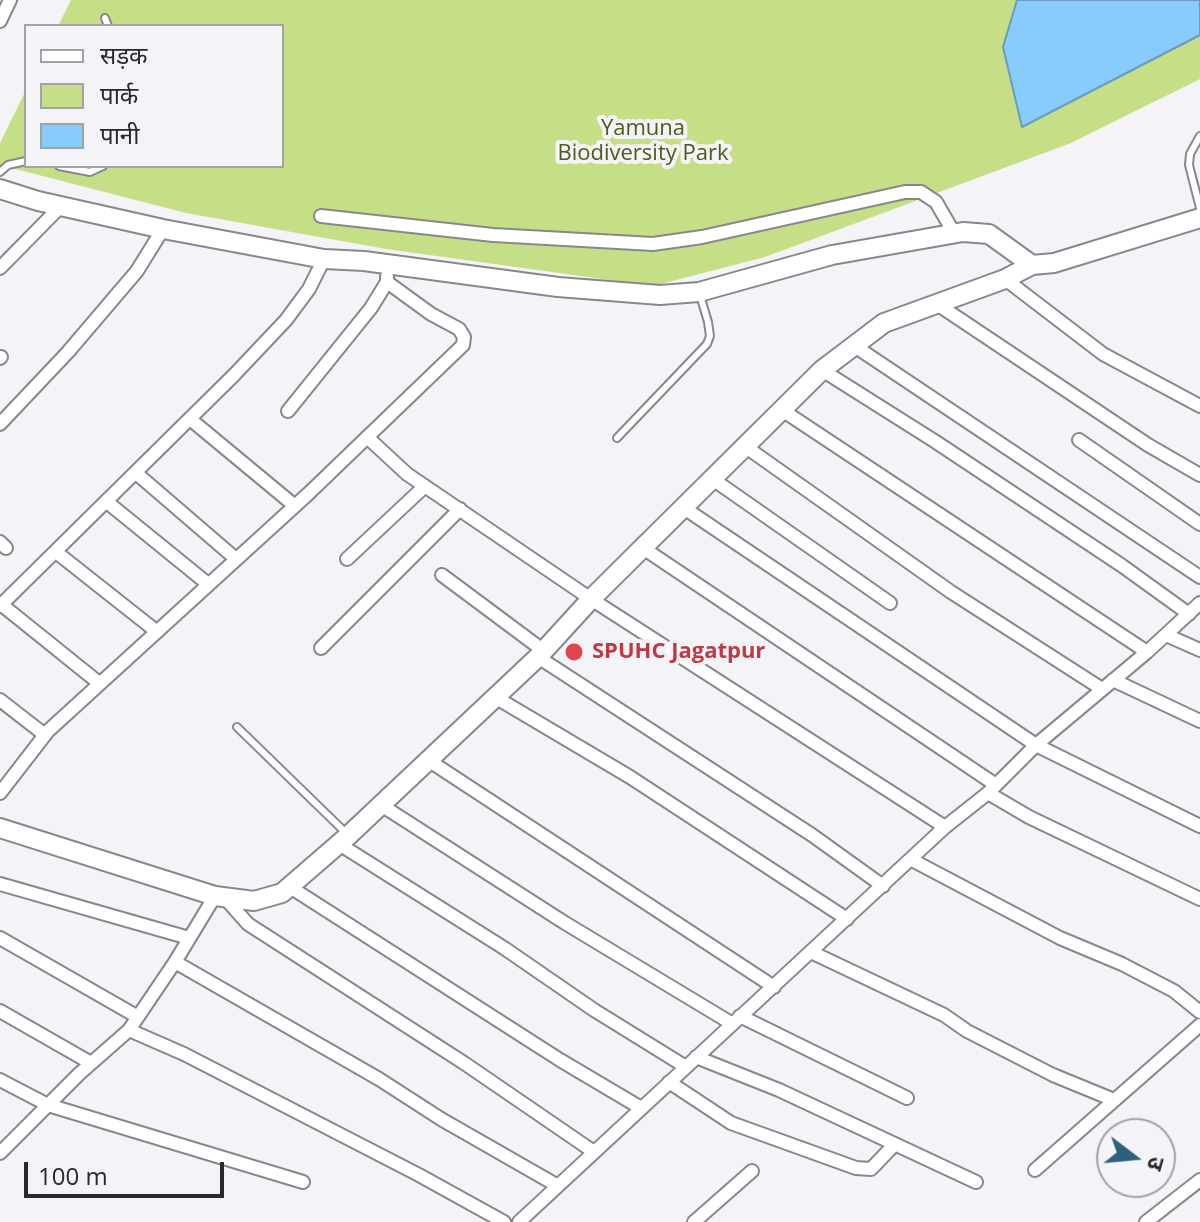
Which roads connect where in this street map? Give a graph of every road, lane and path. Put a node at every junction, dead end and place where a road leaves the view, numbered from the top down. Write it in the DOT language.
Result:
graph roads {
  1 [pos="10,0"];
  2 [pos="105,18"];
  3 [pos="0,21"];
  4 [pos="107,24"];
  5 [pos="1200,136"];
  6 [pos="24,161"];
  7 [pos="69,168"];
  8 [pos="99,168"];
  9 [pos="0,172"];
  10 [pos="0,189"];
  11 [pos="61,206"];
  12 [pos="1200,208"];
  13 [pos="321,216"];
  14 [pos="1200,218"];
  15 [pos="163,229"];
  16 [pos="954,233"];
  17 [pos="324,259"];
  18 [pos="1032,265"];
  19 [pos="0,268"];
  20 [pos="386,273"];
  21 [pos="1005,279"];
  22 [pos="699,292"];
  23 [pos="937,304"];
  24 [pos="853,345"];
  25 [pos="822,370"];
  26 [pos="1200,406"];
  27 [pos="782,410"];
  28 [pos="288,411"];
  29 [pos="190,419"];
  30 [pos="0,424"];
  31 [pos="367,437"];
  32 [pos="617,438"];
  33 [pos="1079,440"];
  34 [pos="746,447"];
  35 [pos="136,473"];
  36 [pos="1200,475"];
  37 [pos="714,480"];
  38 [pos="425,486"];
  39 [pos="107,502"];
  40 [pos="295,506"];
  41 [pos="684,508"];
  42 [pos="460,509"];
  43 [pos="1200,524"];
  44 [pos="643,548"];
  45 [pos="56,552"];
  46 [pos="236,559"];
  47 [pos="347,559"];
  48 [pos="442,575"];
  49 [pos="1200,577"];
  50 [pos="208,584"];
  51 [pos="591,599"];
  52 [pos="890,603"];
  53 [pos="1200,603"];
  54 [pos="1,606"];
  55 [pos="1189,614"];
  56 [pos="156,631"];
  57 [pos="1166,635"];
  58 [pos="321,648"];
  59 [pos="1200,650"];
  60 [pos="1147,652"];
  61 [pos="541,654"];
  62 [pos="1113,680"];
  63 [pos="99,683"];
  64 [pos="1102,689"];
  65 [pos="495,697"];
  66 [pos="0,700"];
  67 [pos="1200,721"];
  68 [pos="237,727"];
  69 [pos="45,735"];
  70 [pos="1036,745"];
  71 [pos="428,760"];
  72 [pos="6,775"];
  73 [pos="992,789"];
  74 [pos="0,793"];
  75 [pos="381,805"];
  76 [pos="1200,826"];
  77 [pos="945,827"];
  78 [pos="0,828"];
  79 [pos="344,840"];
  80 [pos="912,860"];
  81 [pos="0,884"];
  82 [pos="883,886"];
  83 [pos="290,887"];
  84 [pos="220,897"];
  85 [pos="1200,899"];
  86 [pos="847,919"];
  87 [pos="0,938"];
  88 [pos="189,938"];
  89 [pos="811,952"];
  90 [pos="175,962"];
  91 [pos="774,987"];
  92 [pos="0,1011"];
  93 [pos="1200,1012"];
  94 [pos="138,1017"];
  95 [pos="736,1020"];
  96 [pos="1200,1025"];
  97 [pos="129,1030"];
  98 [pos="696,1057"];
  99 [pos="91,1063"];
  100 [pos="686,1067"];
  101 [pos="0,1080"];
  102 [pos="669,1082"];
  103 [pos="907,1098"];
  104 [pos="1114,1100"];
  105 [pos="48,1105"];
  106 [pos="641,1108"];
  107 [pos="0,1132"];
  108 [pos="13,1140"];
  109 [pos="895,1144"];
  110 [pos="594,1152"];
  111 [pos="0,1153"];
  112 [pos="1035,1170"];
  113 [pos="752,1171"];
  114 [pos="1200,1180"];
  115 [pos="303,1182"];
  116 [pos="976,1182"];
  117 [pos="558,1186"];
  118 [pos="504,1222"];
  119 [pos="519,1222"];
  120 [pos="694,1222"];
  121 [pos="1146,1222"];
  1 -- 3 [label="street"];
  2 -- 4 [label="lane"];
  5 -- 12 [label="lane"];
  6 -- 9 [label="lane"];
  7 -- 8 [label="lane"];
  10 -- 11 [label="street"];
  11 -- 15 [label="street"];
  11 -- 19 [label="street"];
  13 -- 16 [label="street"];
  14 -- 18 [label="street"];
  15 -- 17 [label="street"];
  15 -- 30 [label="street"];
  16 -- 18 [label="street"];
  16 -- 22 [label="street"];
  17 -- 20 [label="street"];
  17 -- 29 [label="street"];
  18 -- 21 [label="street"];
  20 -- 22 [label="street"];
  20 -- 28 [label="street"];
  20 -- 31 [label="street"];
  21 -- 23 [label="street"];
  21 -- 26 [label="street"];
  22 -- 32 [label="lane"];
  23 -- 24 [label="street"];
  23 -- 36 [label="street"];
  24 -- 25 [label="street"];
  24 -- 49 [label="street"];
  25 -- 27 [label="street"];
  25 -- 55 [label="street"];
  27 -- 34 [label="street"];
  27 -- 60 [label="street"];
  29 -- 35 [label="street"];
  29 -- 40 [label="street"];
  31 -- 38 [label="street"];
  31 -- 40 [label="street"];
  33 -- 43 [label="street"];
  34 -- 37 [label="street"];
  34 -- 64 [label="street"];
  35 -- 39 [label="street"];
  35 -- 46 [label="street"];
  37 -- 41 [label="street"];
  37 -- 52 [label="street"];
  38 -- 42 [label="street"];
  38 -- 47 [label="street"];
  39 -- 45 [label="street"];
  39 -- 50 [label="street"];
  40 -- 46 [label="street"];
  41 -- 44 [label="street"];
  41 -- 70 [label="street"];
  42 -- 51 [label="street"];
  42 -- 58 [label="street"];
  44 -- 51 [label="street"];
  44 -- 73 [label="street"];
  45 -- 54 [label="street"];
  45 -- 56 [label="street"];
  46 -- 50 [label="street"];
  48 -- 61 [label="street"];
  50 -- 56 [label="street"];
  51 -- 61 [label="street"];
  51 -- 77 [label="street"];
  53 -- 55 [label="street"];
  54 -- 63 [label="street"];
  55 -- 57 [label="street"];
  56 -- 63 [label="street"];
  57 -- 59 [label="street"];
  57 -- 60 [label="street"];
  60 -- 62 [label="street"];
  61 -- 65 [label="street"];
  61 -- 82 [label="street"];
  62 -- 64 [label="street"];
  62 -- 67 [label="street"];
  63 -- 69 [label="street"];
  64 -- 70 [label="street"];
  65 -- 71 [label="street"];
  65 -- 86 [label="street"];
  66 -- 69 [label="street"];
  68 -- 79 [label="lane"];
  69 -- 72 [label="street"];
  70 -- 73 [label="street"];
  70 -- 76 [label="street"];
  71 -- 75 [label="street"];
  71 -- 91 [label="street"];
  72 -- 74 [label="street"];
  73 -- 77 [label="street"];
  73 -- 85 [label="street"];
  75 -- 79 [label="street"];
  75 -- 95 [label="street"];
  77 -- 80 [label="street"];
  78 -- 84 [label="street"];
  79 -- 83 [label="street"];
  79 -- 100 [label="street"];
  80 -- 82 [label="street"];
  80 -- 93 [label="street"];
  81 -- 88 [label="street"];
  82 -- 86 [label="street"];
  83 -- 84 [label="street"];
  83 -- 106 [label="street"];
  84 -- 88 [label="street"];
  84 -- 110 [label="street"];
  86 -- 89 [label="street"];
  87 -- 94 [label="street"];
  88 -- 90 [label="street"];
  89 -- 91 [label="street"];
  89 -- 104 [label="street"];
  90 -- 94 [label="street"];
  90 -- 117 [label="street"];
  91 -- 95 [label="street"];
  92 -- 99 [label="street"];
  94 -- 97 [label="street"];
  95 -- 98 [label="street"];
  95 -- 103 [label="street"];
  96 -- 104 [label="street"];
  97 -- 99 [label="street"];
  97 -- 118 [label="street"];
  98 -- 100 [label="street"];
  98 -- 109 [label="street"];
  99 -- 105 [label="street"];
  100 -- 102 [label="street"];
  101 -- 105 [label="street"];
  102 -- 106 [label="street"];
  102 -- 109 [label="street"];
  104 -- 112 [label="street"];
  105 -- 108 [label="street"];
  105 -- 115 [label="street"];
  106 -- 110 [label="street"];
  107 -- 108 [label="street"];
  108 -- 111 [label="street"];
  109 -- 116 [label="street"];
  110 -- 117 [label="street"];
  113 -- 120 [label="street"];
  114 -- 121 [label="street"];
  117 -- 119 [label="street"];
}
